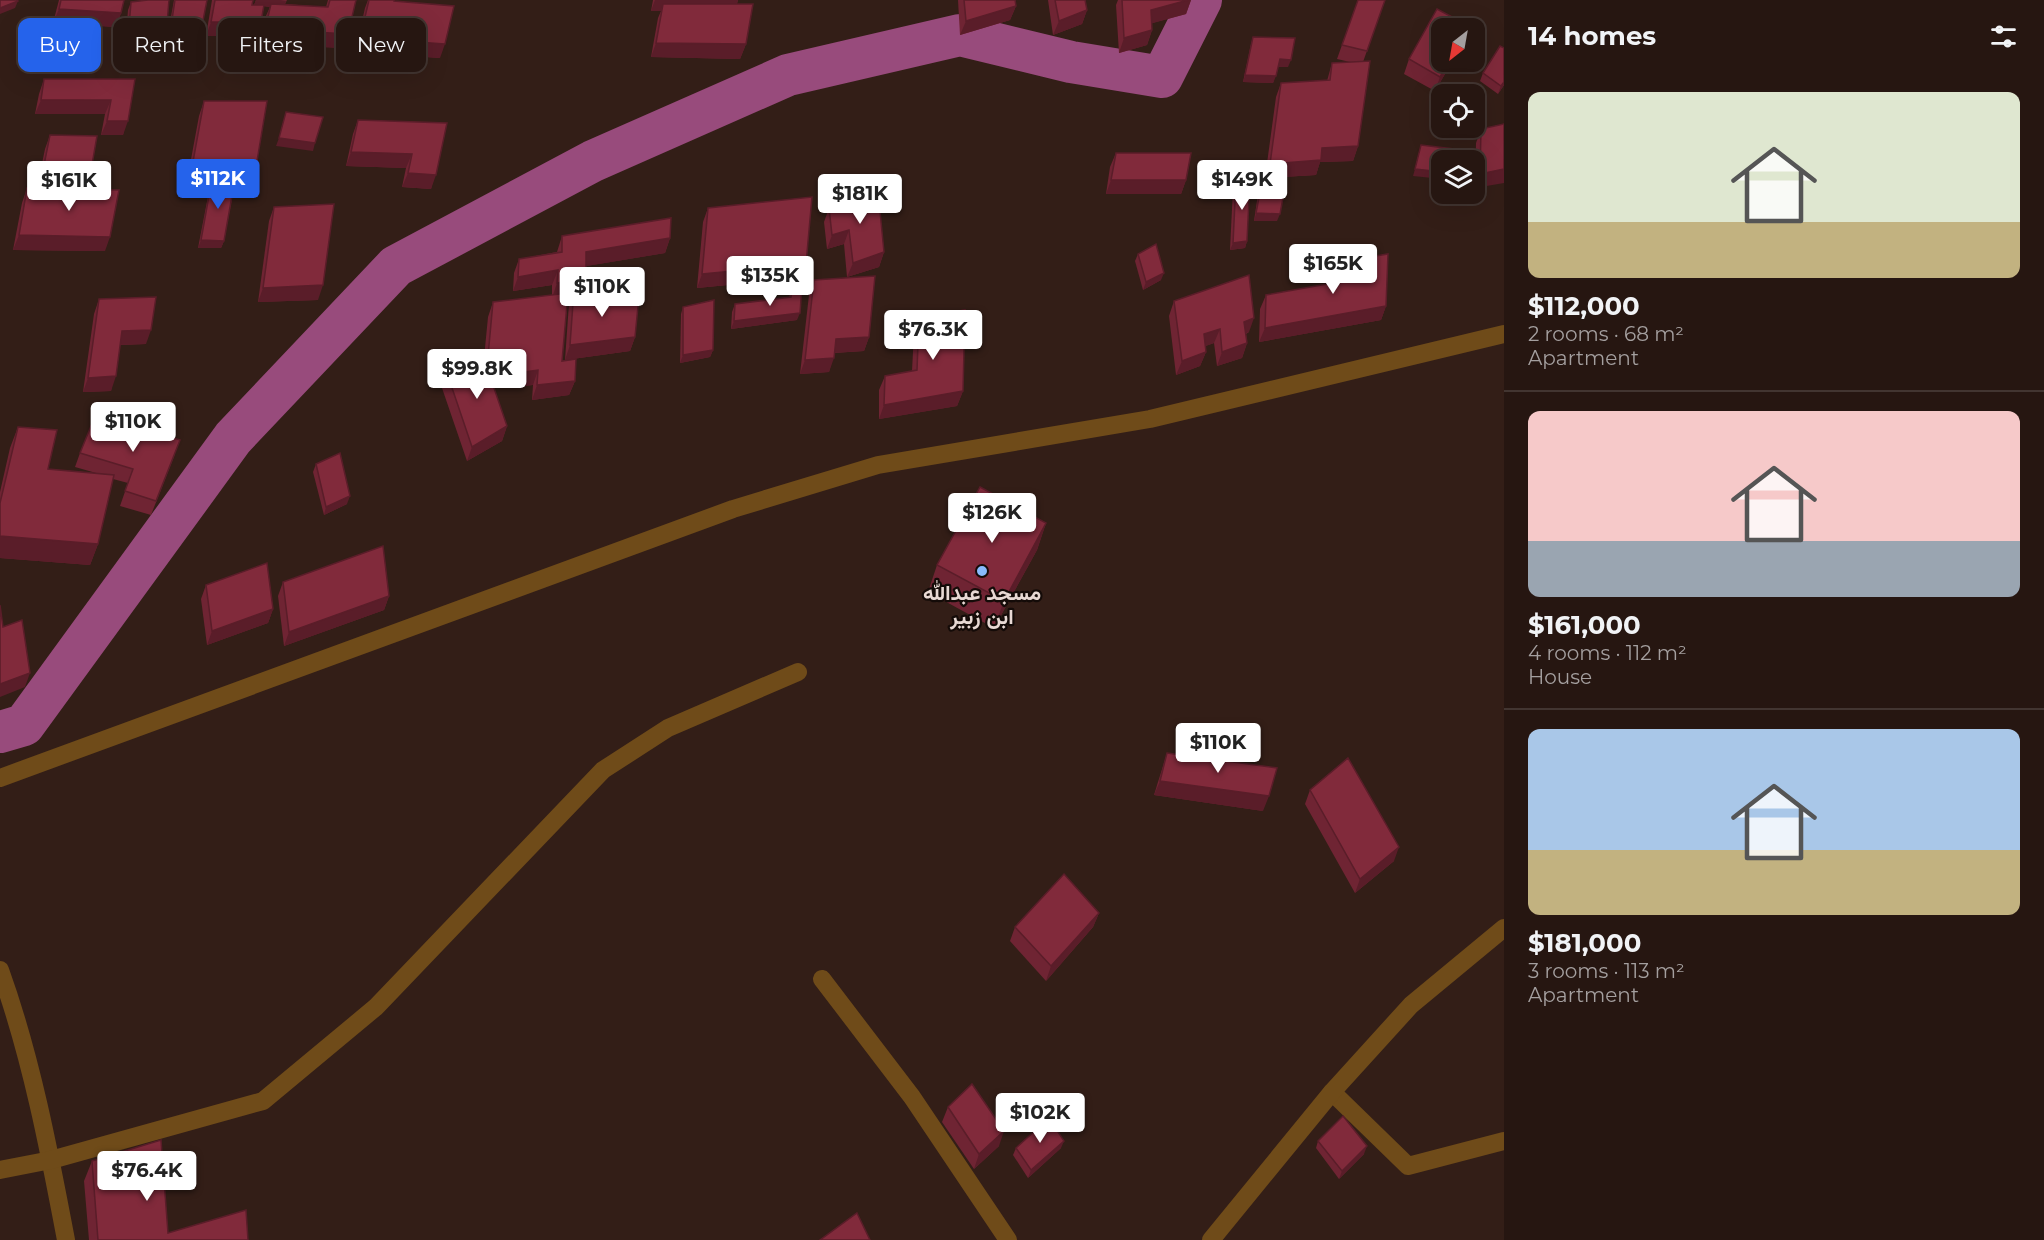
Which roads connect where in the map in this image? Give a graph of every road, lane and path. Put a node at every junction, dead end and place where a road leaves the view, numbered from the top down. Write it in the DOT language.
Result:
graph roads {
  1 [pos="1504,334"];
  2 [pos="798,672"];
  3 [pos="0,778"];
  4 [pos="1504,928"];
  5 [pos="0,970"];
  6 [pos="822,979"];
  7 [pos="1332,1092"];
  8 [pos="1504,1141"];
  9 [pos="51,1160"];
  10 [pos="0,1170"];
  11 [pos="66,1240"];
  12 [pos="1008,1240"];
  13 [pos="1211,1240"];
  1 -- 3 [label="street"];
  2 -- 9 [label="street"];
  4 -- 7 [label="street"];
  5 -- 9 [label="street"];
  6 -- 12 [label="street"];
  7 -- 8 [label="street"];
  7 -- 13 [label="street"];
  9 -- 10 [label="street"];
  9 -- 11 [label="street"];
}
